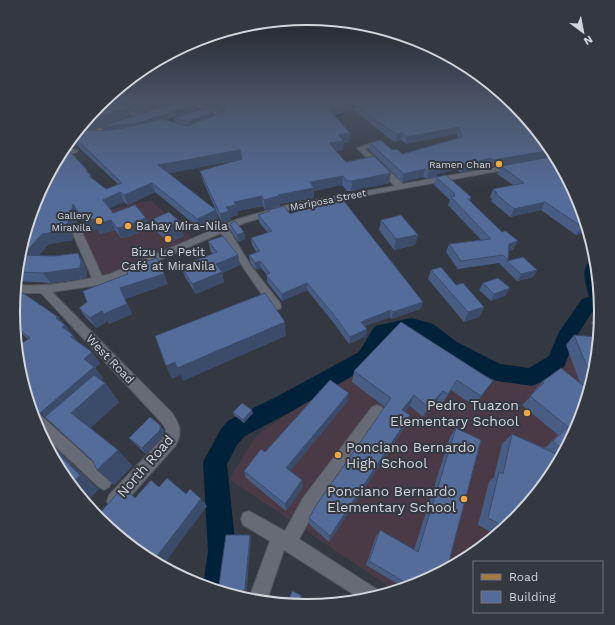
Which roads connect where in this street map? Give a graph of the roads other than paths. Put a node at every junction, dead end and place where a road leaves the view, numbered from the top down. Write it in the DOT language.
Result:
graph roads {
  1 [pos="93,130"];
  2 [pos="82,133"];
  3 [pos="81,134"];
  4 [pos="116,134"];
  5 [pos="378,143"];
  6 [pos="69,151"];
  7 [pos="75,151"];
  8 [pos="526,164"];
  9 [pos="401,187"];
  10 [pos="223,228"];
  11 [pos="78,234"];
  12 [pos="99,280"];
  13 [pos="38,290"];
  14 [pos="21,293"];
  15 [pos="276,306"];
  16 [pos="377,411"];
  17 [pos="63,424"];
  18 [pos="175,430"];
  19 [pos="48,437"];
  20 [pos="49,438"];
  21 [pos="104,482"];
  22 [pos="103,514"];
  23 [pos="249,519"];
  24 [pos="284,540"];
  25 [pos="368,593"];
  26 [pos="260,596"];
  1 -- 2 [label="main road"];
  3 -- 4 [label="street"];
  5 -- 9 [label="street"];
  6 -- 7 [label="street"];
  8 -- 9 [label="street, Mariposa Street"];
  9 -- 10 [label="street, Mariposa Street"];
  10 -- 12 [label="street, Mariposa Street"];
  10 -- 15 [label="street"];
  11 -- 12 [label="street"];
  12 -- 13 [label="street, Mariposa Street"];
  13 -- 14 [label="street"];
  13 -- 18 [label="street, West Road"];
  16 -- 24 [label="street"];
  17 -- 19 [label="street"];
  18 -- 22 [label="street, North Road"];
  20 -- 21 [label="street"];
  23 -- 24 [label="street"];
  24 -- 25 [label="street"];
  24 -- 26 [label="street"];
}
